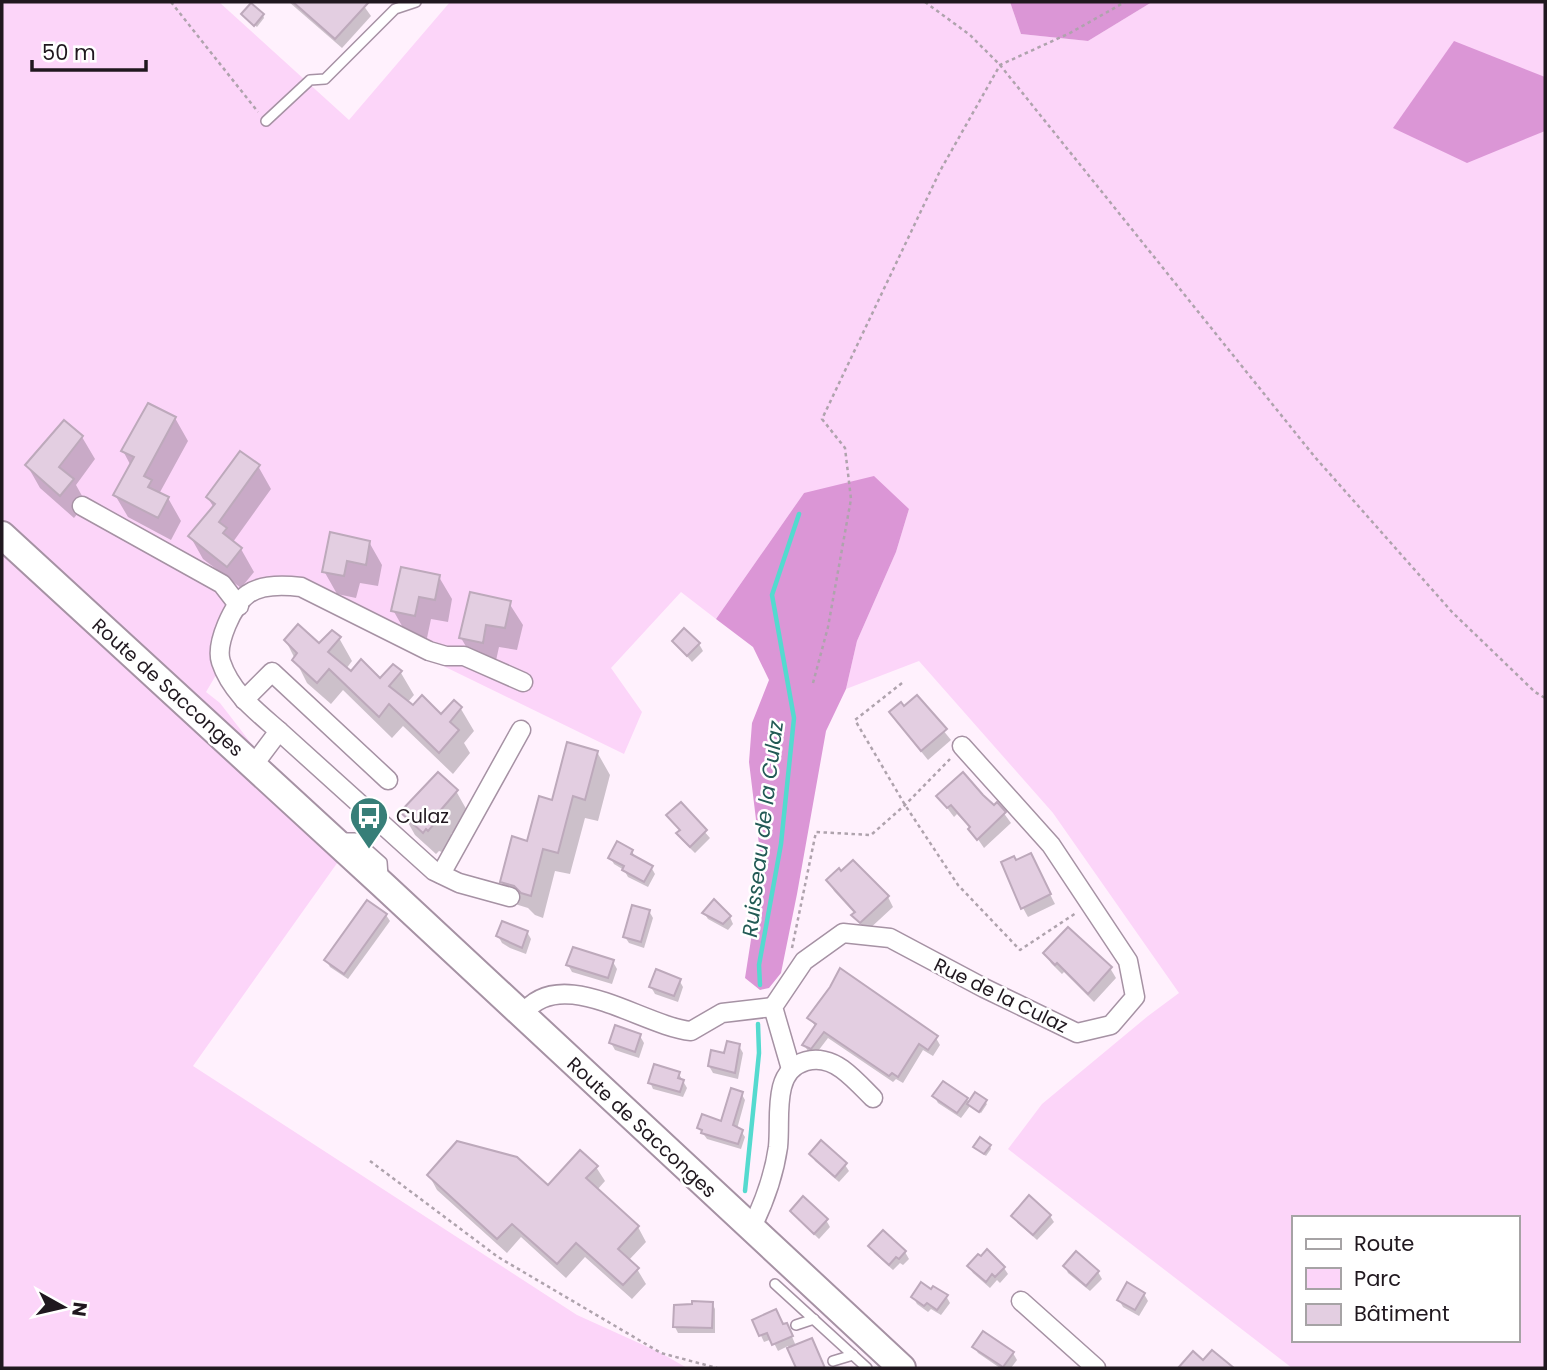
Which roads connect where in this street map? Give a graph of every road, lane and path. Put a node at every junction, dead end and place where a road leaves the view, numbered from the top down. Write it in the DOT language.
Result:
graph roads {
  1 [pos="171,2"];
  2 [pos="416,2"];
  3 [pos="925,2"];
  4 [pos="1125,2"];
  5 [pos="402,4"];
  6 [pos="1000,65"];
  7 [pos="266,121"];
  8 [pos="82,506"];
  9 [pos="2,535"];
  10 [pos="239,606"];
  11 [pos="523,682"];
  12 [pos="813,682"];
  13 [pos="902,683"];
  14 [pos="1545,698"];
  15 [pos="244,700"];
  16 [pos="521,730"];
  17 [pos="279,731"];
  18 [pos="962,746"];
  19 [pos="258,759"];
  20 [pos="388,780"];
  21 [pos="905,806"];
  22 [pos="441,874"];
  23 [pos="510,897"];
  24 [pos="1090,903"];
  25 [pos="791,980"];
  26 [pos="773,1007"];
  27 [pos="522,1015"];
  28 [pos="791,1069"];
  29 [pos="873,1098"];
  30 [pos="370,1161"];
  31 [pos="751,1228"];
  32 [pos="775,1284"];
  33 [pos="1021,1301"];
  34 [pos="814,1319"];
  35 [pos="796,1325"];
  36 [pos="853,1355"];
  37 [pos="833,1361"];
  38 [pos="718,1368"];
  39 [pos="867,1368"];
  40 [pos="902,1368"];
  41 [pos="1096,1368"];
  1 -- 7 [label="path"];
  2 -- 5 [label="lane"];
  3 -- 6 [label="path"];
  4 -- 6 [label="path"];
  5 -- 7 [label="lane"];
  6 -- 12 [label="path"];
  6 -- 14 [label="path"];
  8 -- 10 [label="street"];
  9 -- 27 [label="street, Route de Sacconges"];
  10 -- 11 [label="street"];
  10 -- 15 [label="street"];
  13 -- 21 [label="path"];
  15 -- 17 [label="street"];
  15 -- 20 [label="street"];
  16 -- 22 [label="street"];
  17 -- 19 [label="street"];
  17 -- 22 [label="street"];
  18 -- 21 [label="path"];
  18 -- 24 [label="street, Rue de la Culaz"];
  21 -- 24 [label="path"];
  21 -- 25 [label="path"];
  22 -- 23 [label="street"];
  24 -- 25 [label="street, Rue de la Culaz"];
  25 -- 26 [label="street, Rue de la Culaz"];
  26 -- 27 [label="street"];
  26 -- 28 [label="street"];
  27 -- 31 [label="street, Route de Sacconges"];
  28 -- 29 [label="street"];
  28 -- 31 [label="street"];
  30 -- 38 [label="path"];
  31 -- 40 [label="street, Route de Sacconges"];
  32 -- 34 [label="lane"];
  33 -- 41 [label="street"];
  34 -- 35 [label="lane"];
  34 -- 36 [label="lane"];
  36 -- 37 [label="lane"];
  36 -- 39 [label="lane"];
}
